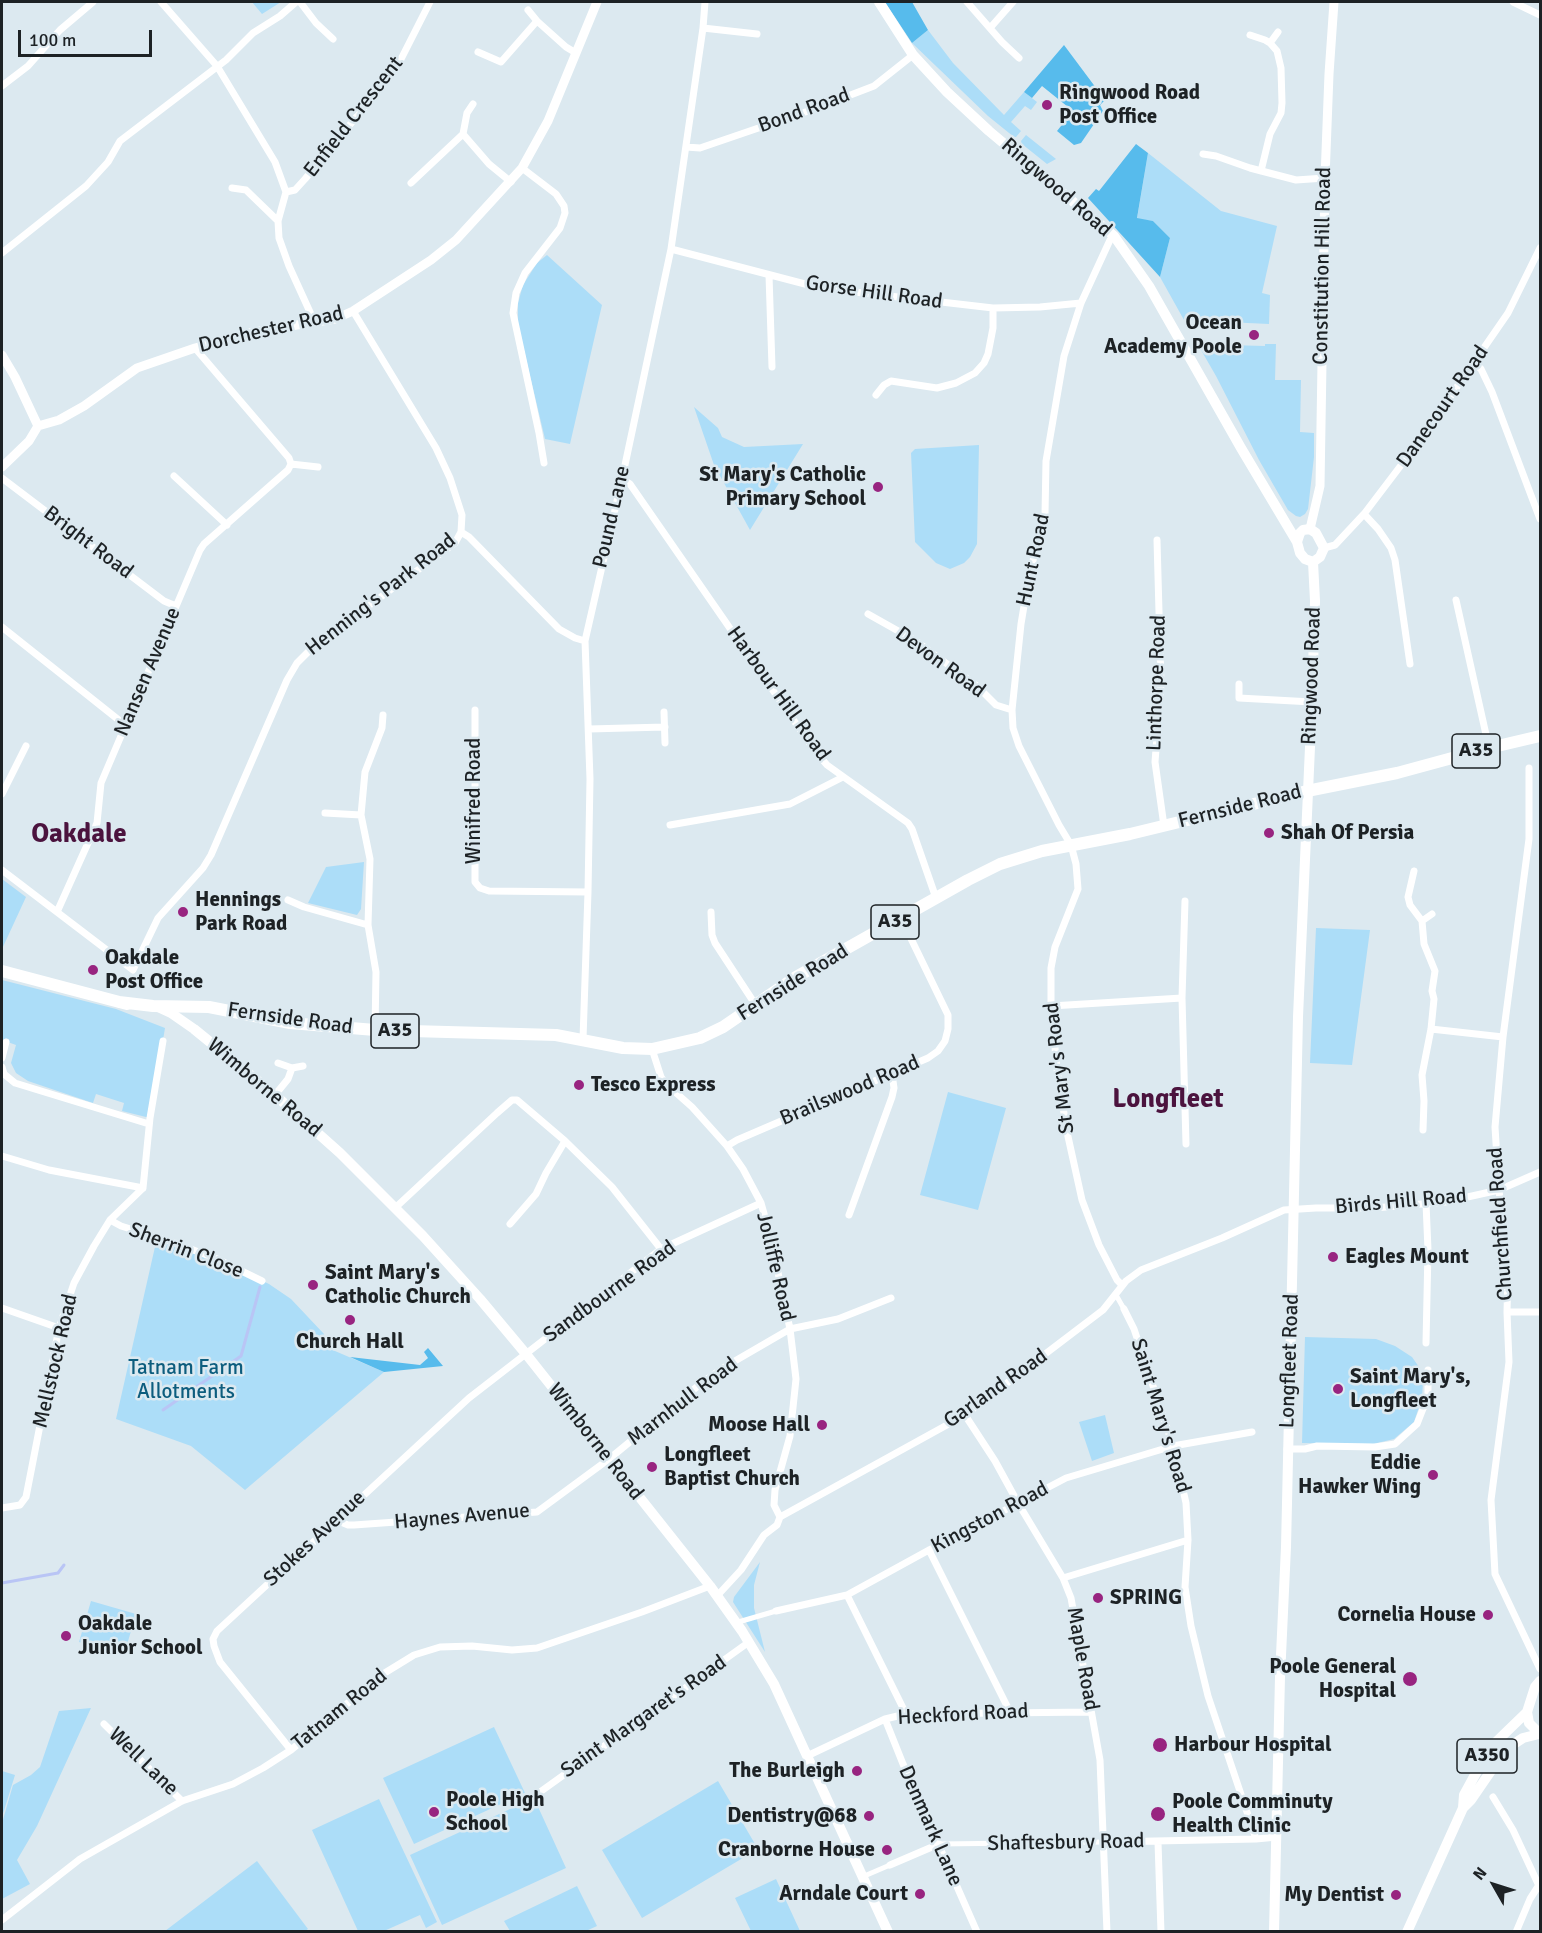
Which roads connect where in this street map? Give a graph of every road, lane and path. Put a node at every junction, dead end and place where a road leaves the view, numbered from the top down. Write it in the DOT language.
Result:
graph roads {
  1 [pos="93,2"];
  2 [pos="161,2"];
  3 [pos="298,2"];
  4 [pos="430,2"];
  5 [pos="597,2"];
  6 [pos="705,2"];
  7 [pos="879,2"];
  8 [pos="967,2"];
  9 [pos="1013,2"];
  10 [pos="1334,2"];
  11 [pos="1513,2"];
  12 [pos="528,10"];
  13 [pos="1540,15"];
  14 [pos="537,21"];
  15 [pos="703,28"];
  16 [pos="990,28"];
  17 [pos="1278,32"];
  18 [pos="757,34"];
  19 [pos="1250,35"];
  20 [pos="333,39"];
  21 [pos="1270,43"];
  22 [pos="478,52"];
  23 [pos="576,53"];
  24 [pos="914,55"];
  25 [pos="1019,58"];
  26 [pos="217,66"];
  27 [pos="2,86"];
  28 [pos="473,104"];
  29 [pos="463,134"];
  30 [pos="686,147"];
  31 [pos="1203,154"];
  32 [pos="522,168"];
  33 [pos="1261,171"];
  34 [pos="1324,178"];
  35 [pos="511,182"];
  36 [pos="411,183"];
  37 [pos="232,188"];
  38 [pos="286,192"];
  39 [pos="279,221"];
  40 [pos="1114,236"];
  41 [pos="1540,248"];
  42 [pos="671,249"];
  43 [pos="2,253"];
  44 [pos="769,275"];
  45 [pos="1081,303"];
  46 [pos="993,308"];
  47 [pos="353,311"];
  48 [pos="315,323"];
  49 [pos="195,348"];
  50 [pos="2,355"];
  51 [pos="1474,363"];
  52 [pos="772,367"];
  53 [pos="876,395"];
  54 [pos="38,426"];
  55 [pos="544,463"];
  56 [pos="291,464"];
  57 [pos="2,467"];
  58 [pos="318,467"];
  59 [pos="174,476"];
  60 [pos="2,478"];
  61 [pos="622,479"];
  62 [pos="1364,514"];
  63 [pos="1281,516"];
  64 [pos="1540,519"];
  65 [pos="227,525"];
  66 [pos="1310,529"];
  67 [pos="461,532"];
  68 [pos="1157,540"];
  69 [pos="1297,543"];
  70 [pos="1323,548"];
  71 [pos="1313,562"];
  72 [pos="1456,600"];
  73 [pos="176,606"];
  74 [pos="868,614"];
  75 [pos="2,627"];
  76 [pos="585,641"];
  77 [pos="1410,664"];
  78 [pos="1239,684"];
  79 [pos="1312,702"];
  80 [pos="475,710"];
  81 [pos="1012,710"];
  82 [pos="664,712"];
  83 [pos="383,715"];
  84 [pos="124,725"];
  85 [pos="665,727"];
  86 [pos="589,729"];
  87 [pos="1540,736"];
  88 [pos="665,743"];
  89 [pos="26,746"];
  90 [pos="1490,748"];
  91 [pos="1529,768"];
  92 [pos="843,777"];
  93 [pos="1307,790"];
  94 [pos="2,794"];
  95 [pos="325,813"];
  96 [pos="361,815"];
  97 [pos="670,825"];
  98 [pos="1164,826"];
  99 [pos="1071,845"];
  100 [pos="2,870"];
  101 [pos="1414,872"];
  102 [pos="588,892"];
  103 [pos="936,898"];
  104 [pos="288,900"];
  105 [pos="1185,901"];
  106 [pos="57,912"];
  107 [pos="711,912"];
  108 [pos="1432,914"];
  109 [pos="901,918"];
  110 [pos="1422,921"];
  111 [pos="368,925"];
  112 [pos="2,971"];
  113 [pos="1182,998"];
  114 [pos="755,1004"];
  115 [pos="1051,1006"];
  116 [pos="161,1009"];
  117 [pos="1431,1029"];
  118 [pos="375,1030"];
  119 [pos="196,1032"];
  120 [pos="1503,1036"];
  121 [pos="583,1039"];
  122 [pos="163,1041"];
  123 [pos="6,1042"];
  124 [pos="652,1049"];
  125 [pos="2,1058"];
  126 [pos="278,1063"];
  127 [pos="303,1066"];
  128 [pos="2,1067"];
  129 [pos="292,1068"];
  130 [pos="892,1074"];
  131 [pos="275,1095"];
  132 [pos="149,1124"];
  133 [pos="1423,1130"];
  134 [pos="565,1141"];
  135 [pos="1186,1144"];
  136 [pos="727,1146"];
  137 [pos="2,1156"];
  138 [pos="1540,1172"];
  139 [pos="143,1188"];
  140 [pos="1499,1190"];
  141 [pos="761,1203"];
  142 [pos="1426,1203"];
  143 [pos="395,1208"];
  144 [pos="1294,1208"];
  145 [pos="849,1215"];
  146 [pos="110,1220"];
  147 [pos="510,1224"];
  148 [pos="661,1249"];
  149 [pos="261,1281"];
  150 [pos="1122,1285"];
  151 [pos="1115,1296"];
  152 [pos="891,1298"];
  153 [pos="2,1308"];
  154 [pos="1124,1310"];
  155 [pos="1507,1312"];
  156 [pos="1540,1312"];
  157 [pos="59,1328"];
  158 [pos="790,1329"];
  159 [pos="1426,1343"];
  160 [pos="526,1354"];
  161 [pos="1428,1370"];
  162 [pos="965,1415"];
  163 [pos="1252,1432"];
  164 [pos="1173,1446"];
  165 [pos="1287,1449"];
  166 [pos="609,1460"];
  167 [pos="1018,1503"];
  168 [pos="2,1508"];
  169 [pos="780,1517"];
  170 [pos="336,1520"];
  171 [pos="1188,1540"];
  172 [pos="929,1550"];
  173 [pos="1063,1578"];
  174 [pos="710,1586"];
  175 [pos="847,1595"];
  176 [pos="717,1596"];
  177 [pos="776,1611"];
  178 [pos="735,1623"];
  179 [pos="749,1642"];
  180 [pos="1540,1669"];
  181 [pos="1540,1681"];
  182 [pos="1010,1712"];
  183 [pos="1092,1712"];
  184 [pos="1527,1713"];
  185 [pos="906,1714"];
  186 [pos="885,1719"];
  187 [pos="104,1724"];
  188 [pos="1540,1734"];
  189 [pos="291,1750"];
  190 [pos="807,1756"];
  191 [pos="540,1792"];
  192 [pos="1493,1797"];
  193 [pos="182,1801"];
  194 [pos="1463,1809"];
  195 [pos="1277,1837"];
  196 [pos="1256,1839"];
  197 [pos="1104,1842"];
  198 [pos="1158,1842"];
  199 [pos="939,1844"];
  200 [pos="890,1865"];
  201 [pos="862,1876"];
  202 [pos="1540,1886"];
  203 [pos="2,1920"];
  204 [pos="888,1932"];
  205 [pos="977,1932"];
  206 [pos="1107,1932"];
  207 [pos="1161,1932"];
  208 [pos="1274,1932"];
  209 [pos="1407,1932"];
  210 [pos="1516,1932"];
  1 -- 27 [label="street"];
  2 -- 26 [label="street"];
  3 -- 20 [label="street"];
  3 -- 26 [label="street"];
  4 -- 38 [label="street, Enfield Crescent"];
  5 -- 23 [label="street, Dorchester Road"];
  6 -- 15 [label="street, Pound Lane"];
  7 -- 24 [label="main road, Ringwood Road"];
  8 -- 16 [label="street"];
  9 -- 16 [label="street"];
  10 -- 34 [label="street, Constitution Hill Road"];
  11 -- 13 [label="street"];
  12 -- 14 [label="street"];
  14 -- 22 [label="street"];
  14 -- 23 [label="street"];
  15 -- 18 [label="street"];
  15 -- 30 [label="street, Pound Lane"];
  16 -- 25 [label="street"];
  17 -- 21 [label="street"];
  19 -- 21 [label="street"];
  21 -- 33 [label="street"];
  23 -- 32 [label="street, Dorchester Road"];
  24 -- 30 [label="street, Bond Road"];
  24 -- 40 [label="main road, Ringwood Road"];
  26 -- 38 [label="street"];
  26 -- 43 [label="street"];
  28 -- 29 [label="street"];
  29 -- 35 [label="street"];
  29 -- 36 [label="street"];
  30 -- 42 [label="street, Pound Lane"];
  31 -- 33 [label="street"];
  32 -- 35 [label="street, Dorchester Road"];
  32 -- 55 [label="street"];
  33 -- 34 [label="street"];
  34 -- 66 [label="street, Constitution Hill Road"];
  35 -- 47 [label="street, Dorchester Road"];
  37 -- 39 [label="street"];
  38 -- 39 [label="street"];
  39 -- 48 [label="street"];
  40 -- 45 [label="street, Hunt Road"];
  40 -- 63 [label="main road, Ringwood Road"];
  41 -- 51 [label="street, Danecourt Road"];
  42 -- 44 [label="street, Gorse Hill Road"];
  42 -- 61 [label="street, Pound Lane"];
  44 -- 46 [label="street, Gorse Hill Road"];
  44 -- 52 [label="street"];
  45 -- 46 [label="street, Gorse Hill Road"];
  45 -- 81 [label="street, Hunt Road"];
  46 -- 53 [label="street"];
  47 -- 48 [label="street, Dorchester Road"];
  47 -- 67 [label="street, Henning's Park Road"];
  48 -- 49 [label="street, Dorchester Road"];
  49 -- 54 [label="street, Dorchester Road"];
  49 -- 56 [label="street"];
  50 -- 54 [label="street"];
  51 -- 62 [label="street, Danecourt Road"];
  51 -- 64 [label="street"];
  54 -- 57 [label="street"];
  56 -- 58 [label="street"];
  56 -- 65 [label="street, Nansen Avenue"];
  59 -- 65 [label="street"];
  60 -- 73 [label="street, Bright Road"];
  61 -- 76 [label="street, Pound Lane"];
  61 -- 92 [label="street, Harbour Hill Road"];
  62 -- 70 [label="street, Danecourt Road"];
  62 -- 77 [label="street"];
  63 -- 66 [label="main road"];
  63 -- 69 [label="main road, Ringwood Road"];
  65 -- 73 [label="street, Nansen Avenue"];
  66 -- 69 [label="main road"];
  66 -- 70 [label="main road"];
  67 -- 76 [label="street"];
  67 -- 106 [label="street, Henning's Park Road"];
  68 -- 98 [label="street, Linthorpe Road"];
  69 -- 71 [label="main road"];
  70 -- 71 [label="main road"];
  71 -- 79 [label="main road, Ringwood Road"];
  72 -- 90 [label="street"];
  73 -- 84 [label="street, Nansen Avenue"];
  74 -- 81 [label="street, Devon Road"];
  75 -- 84 [label="street"];
  76 -- 86 [label="street, Pound Lane"];
  78 -- 79 [label="street"];
  79 -- 93 [label="main road, Ringwood Road"];
  80 -- 102 [label="street, Winifred Road"];
  81 -- 99 [label="street, Hunt Road"];
  82 -- 85 [label="street"];
  83 -- 96 [label="street"];
  84 -- 106 [label="street, Nansen Avenue"];
  85 -- 86 [label="street"];
  85 -- 88 [label="street"];
  86 -- 102 [label="street, Pound Lane"];
  87 -- 90 [label="highway, Fernside Road / A35"];
  89 -- 94 [label="street"];
  90 -- 93 [label="highway, Fernside Road / A35"];
  91 -- 120 [label="street, Churchfield Road"];
  92 -- 97 [label="street"];
  92 -- 103 [label="street, Harbour Hill Road"];
  93 -- 98 [label="highway, Fernside Road / A35"];
  93 -- 144 [label="main road, Longfleet Road"];
  95 -- 96 [label="street"];
  96 -- 111 [label="street"];
  98 -- 99 [label="highway, Fernside Road / A35"];
  99 -- 103 [label="highway, Fernside Road / A35"];
  99 -- 115 [label="street, St Mary's Road"];
  100 -- 106 [label="street"];
  101 -- 110 [label="street"];
  102 -- 121 [label="street, Pound Lane"];
  103 -- 109 [label="highway, Fernside Road / A35"];
  104 -- 111 [label="street"];
  105 -- 113 [label="street"];
  107 -- 114 [label="street"];
  108 -- 110 [label="street"];
  109 -- 114 [label="highway, Fernside Road / A35"];
  109 -- 130 [label="street, Brailswood Road"];
  110 -- 117 [label="street"];
  111 -- 118 [label="street"];
  112 -- 116 [label="highway, Wimborne Road / A35"];
  113 -- 115 [label="street"];
  113 -- 135 [label="street"];
  114 -- 124 [label="highway, Fernside Road / A35"];
  115 -- 150 [label="street, St Mary's Road"];
  116 -- 118 [label="highway, Fernside Road / A35"];
  116 -- 119 [label="main road, Wimborne Road"];
  116 -- 119 [label="main road, Wimborne Road"];
  117 -- 120 [label="street"];
  117 -- 133 [label="street"];
  118 -- 121 [label="highway, Fernside Road / A35"];
  119 -- 131 [label="main road, Wimborne Road"];
  120 -- 140 [label="street, Churchfield Road"];
  121 -- 124 [label="highway, Fernside Road / A35"];
  122 -- 132 [label="street"];
  123 -- 125 [label="street"];
  124 -- 136 [label="street, Jolliffe Road"];
  126 -- 129 [label="street"];
  127 -- 129 [label="street"];
  128 -- 132 [label="street"];
  129 -- 131 [label="street"];
  130 -- 136 [label="street, Brailswood Road"];
  130 -- 145 [label="street"];
  131 -- 143 [label="main road, Wimborne Road"];
  132 -- 139 [label="street"];
  134 -- 143 [label="street"];
  134 -- 147 [label="street"];
  134 -- 148 [label="street"];
  136 -- 141 [label="street, Jolliffe Road"];
  137 -- 139 [label="street"];
  138 -- 140 [label="street, Birds Hill Road"];
  139 -- 146 [label="street, Mellstock Road"];
  140 -- 142 [label="street, Birds Hill Road"];
  140 -- 155 [label="street, Churchfield Road"];
  141 -- 148 [label="street, Sandbourne Road"];
  141 -- 158 [label="street, Jolliffe Road"];
  142 -- 144 [label="street, Birds Hill Road"];
  142 -- 159 [label="street"];
  143 -- 160 [label="main road, Wimborne Road"];
  144 -- 150 [label="street, Garland Road"];
  144 -- 165 [label="main road, Longfleet Road"];
  146 -- 149 [label="street, Sherrin Close"];
  146 -- 157 [label="street, Mellstock Road"];
  148 -- 160 [label="street, Sandbourne Road"];
  150 -- 151 [label="street, Garland Road"];
  151 -- 154 [label="street"];
  151 -- 162 [label="street, Garland Road"];
  152 -- 158 [label="street"];
  153 -- 157 [label="street"];
  154 -- 164 [label="street, Saint Mary's Road"];
  155 -- 156 [label="street"];
  155 -- 180 [label="street, Churchfield Road"];
  157 -- 168 [label="street, Mellstock Road"];
  158 -- 166 [label="street, Marnhull Road"];
  158 -- 169 [label="street, Jolliffe Road"];
  160 -- 166 [label="main road, Wimborne Road"];
  160 -- 170 [label="street, Stokes Avenue"];
  161 -- 165 [label="street"];
  162 -- 167 [label="street, Maple Road"];
  162 -- 169 [label="street, Garland Road"];
  163 -- 164 [label="street, Kingston Road"];
  164 -- 167 [label="street, Kingston Road"];
  164 -- 171 [label="street, Saint Mary's Road"];
  165 -- 195 [label="main road, Longfleet Road"];
  166 -- 170 [label="street, Haynes Avenue"];
  166 -- 174 [label="main road, Wimborne Road"];
  167 -- 172 [label="street, Kingston Road"];
  167 -- 173 [label="street, Maple Road"];
  169 -- 176 [label="street, Garland Road"];
  170 -- 189 [label="street, Stokes Avenue"];
  171 -- 173 [label="street"];
  171 -- 196 [label="street, Saint Mary's Road"];
  172 -- 175 [label="street, Kingston Road"];
  172 -- 182 [label="street"];
  173 -- 183 [label="street, Maple Road"];
  174 -- 176 [label="main road, Wimborne Road"];
  174 -- 189 [label="street, Tatnam Road"];
  175 -- 177 [label="street, Kingston Road"];
  175 -- 185 [label="street"];
  176 -- 178 [label="main road, Wimborne Road"];
  177 -- 178 [label="street, Kingston Road"];
  178 -- 179 [label="main road, Wimborne Road"];
  179 -- 190 [label="main road, Wimborne Road"];
  179 -- 191 [label="street, Saint Margaret's Road"];
  181 -- 184 [label="main road"];
  182 -- 183 [label="street, Heckford Road"];
  182 -- 185 [label="street, Heckford Road"];
  183 -- 197 [label="street, Maple Road"];
  184 -- 188 [label="main road"];
  184 -- 194 [label="main road, A350"];
  185 -- 186 [label="street, Heckford Road"];
  186 -- 190 [label="street, Heckford Road"];
  186 -- 199 [label="street, Denmark Lane"];
  187 -- 193 [label="street, Well Lane"];
  188 -- 194 [label="main road, A350"];
  189 -- 193 [label="street, Tatnam Road"];
  190 -- 201 [label="main road, Wimborne Road"];
  192 -- 202 [label="street"];
  193 -- 203 [label="street, Tatnam Road"];
  194 -- 209 [label="main road, A350"];
  195 -- 196 [label="street, Shaftesbury Road"];
  195 -- 208 [label="main road, Longfleet Road"];
  196 -- 198 [label="street, Shaftesbury Road"];
  197 -- 198 [label="street, Shaftesbury Road"];
  197 -- 199 [label="street, Shaftesbury Road"];
  197 -- 206 [label="street, Maple Road"];
  198 -- 207 [label="street"];
  199 -- 200 [label="street, Shaftesbury Road"];
  199 -- 205 [label="street, Denmark Lane"];
  200 -- 201 [label="street, Shaftesbury Road"];
  201 -- 204 [label="main road, Wimborne Road"];
  202 -- 210 [label="street"];
}
